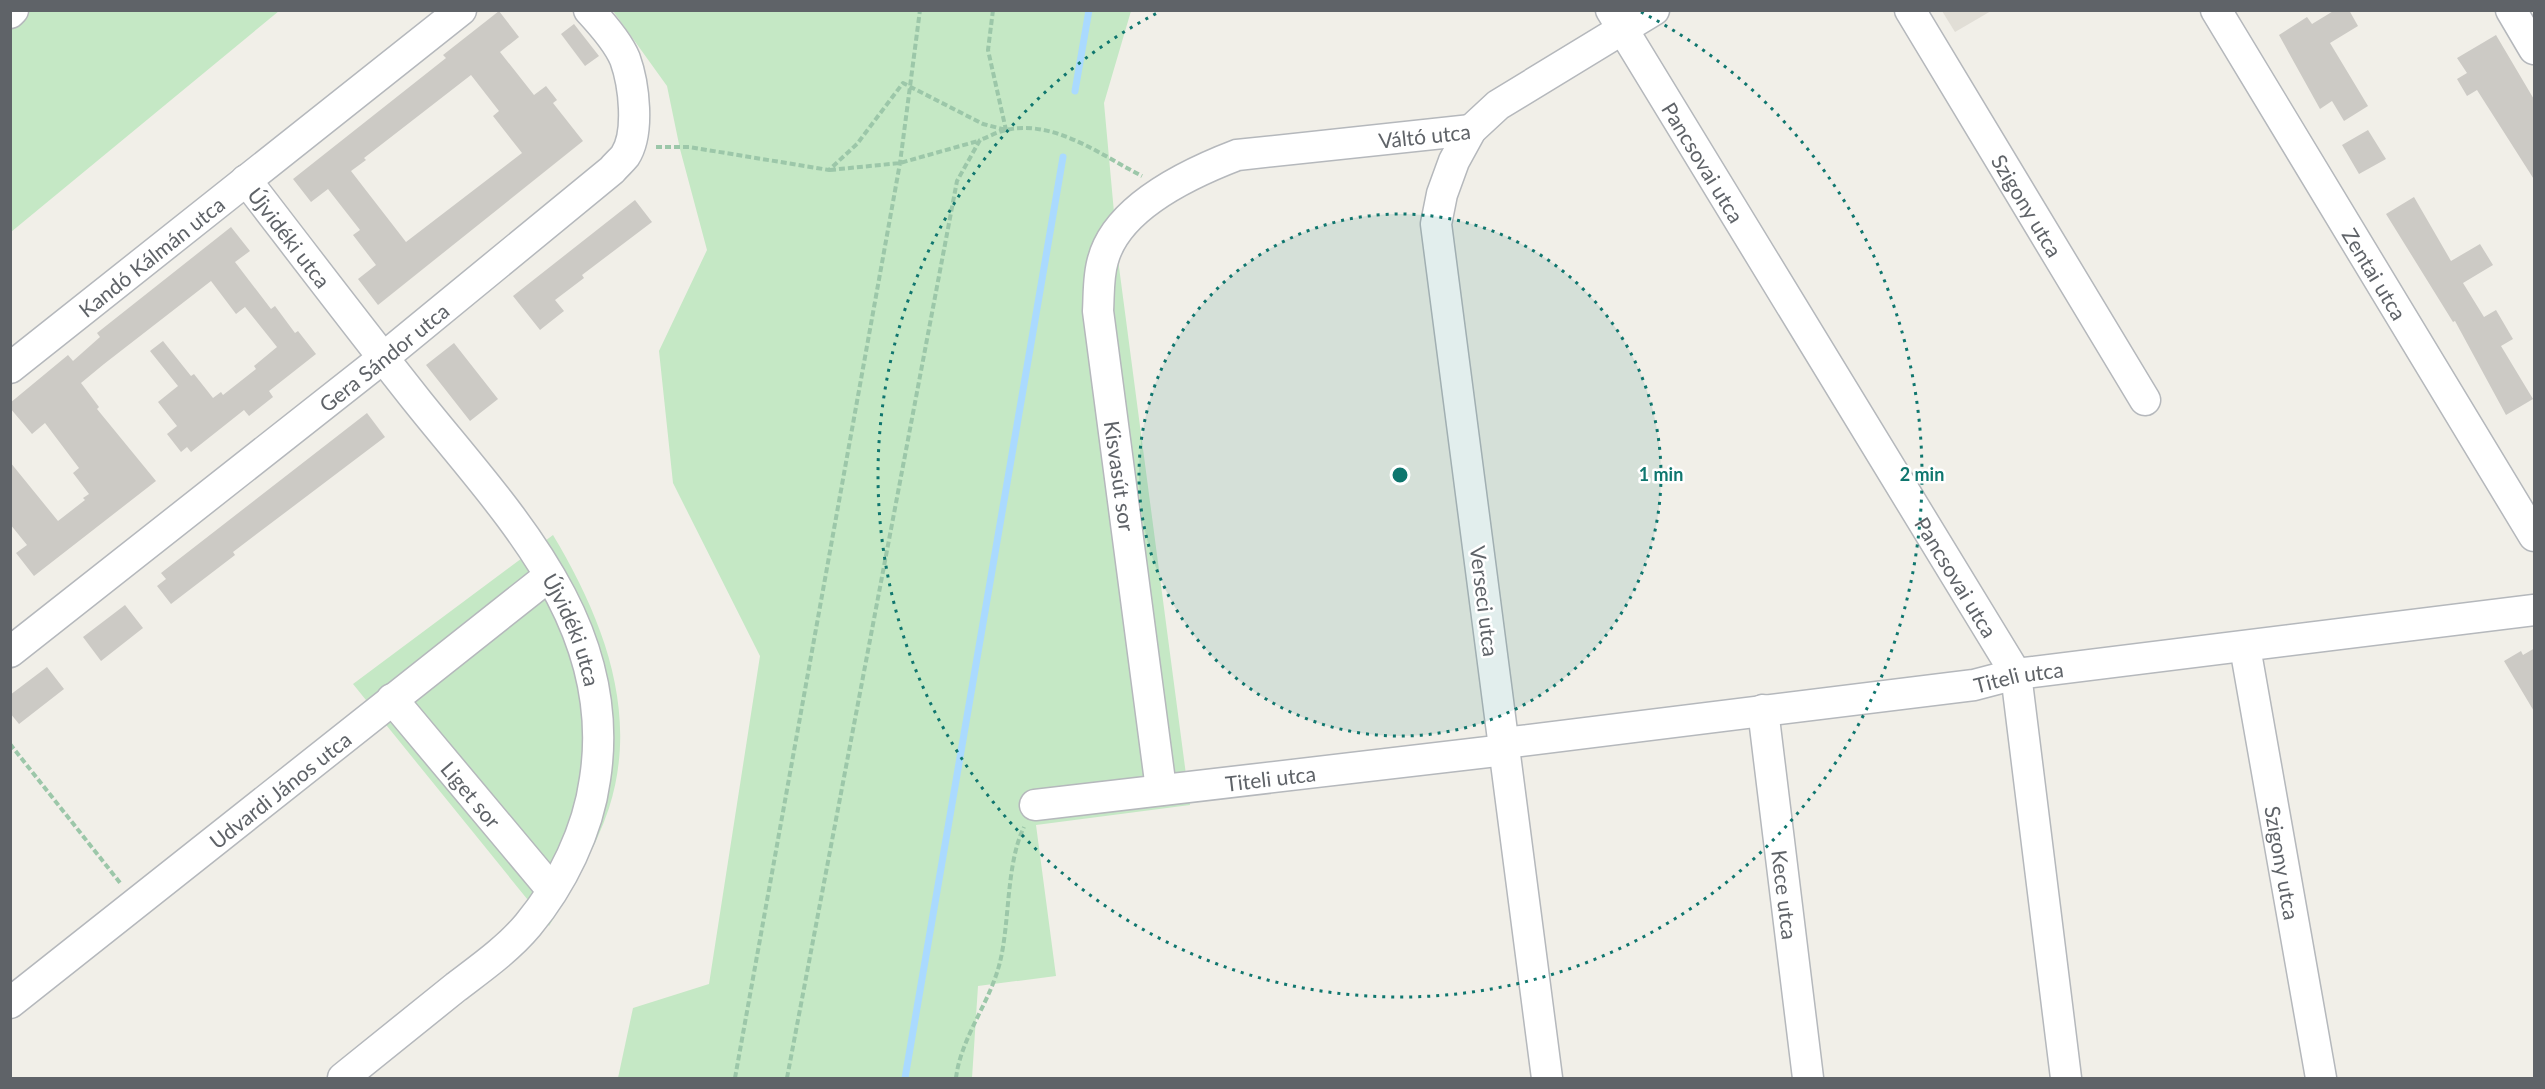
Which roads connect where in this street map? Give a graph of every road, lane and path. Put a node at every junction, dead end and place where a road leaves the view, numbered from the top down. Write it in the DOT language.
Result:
graph roads {
  1 [pos="461,10"];
  2 [pos="589,10"];
  3 [pos="920,10"];
  4 [pos="993,10"];
  5 [pos="1654,10"];
  6 [pos="1910,10"];
  7 [pos="2216,10"];
  8 [pos="2511,10"];
  9 [pos="1617,20"];
  10 [pos="2535,49"];
  11 [pos="910,89"];
  12 [pos="1006,130"];
  13 [pos="1471,130"];
  14 [pos="980,140"];
  15 [pos="626,154"];
  16 [pos="900,163"];
  17 [pos="830,170"];
  18 [pos="246,180"];
  19 [pos="1167,189"];
  20 [pos="383,358"];
  21 [pos="10,368"];
  22 [pos="2145,400"];
  23 [pos="2535,536"];
  24 [pos="549,576"];
  25 [pos="2535,610"];
  26 [pos="2245,647"];
  27 [pos="10,652"];
  28 [pos="2016,674"];
  29 [pos="392,699"];
  30 [pos="1763,710"];
  31 [pos="10,744"];
  32 [pos="1504,746"];
  33 [pos="1161,789"];
  34 [pos="1035,805"];
  35 [pos="552,890"];
  36 [pos="136,903"];
  37 [pos="10,1003"];
  38 [pos="343,1078"];
  39 [pos="735,1078"];
  40 [pos="787,1078"];
  41 [pos="956,1078"];
  42 [pos="1548,1078"];
  43 [pos="1808,1078"];
  44 [pos="2066,1078"];
  45 [pos="2321,1078"];
  1 -- 18 [label="street, Kandó Kálmán utca"];
  2 -- 15 [label="street, Gera Sándor utca"];
  3 -- 11 [label="path"];
  4 -- 12 [label="path"];
  5 -- 9 [label="street, Váltó utca"];
  6 -- 22 [label="street, Szigony utca"];
  7 -- 23 [label="street, Zentai utca"];
  8 -- 10 [label="street"];
  9 -- 13 [label="street, Váltó utca"];
  9 -- 28 [label="street, Pancsovai utca"];
  11 -- 12 [label="path"];
  11 -- 16 [label="path"];
  11 -- 17 [label="path"];
  12 -- 14 [label="path"];
  12 -- 19 [label="path"];
  13 -- 19 [label="street, Váltó utca"];
  13 -- 32 [label="street, Verseci utca"];
  14 -- 16 [label="path"];
  14 -- 40 [label="path"];
  15 -- 17 [label="path"];
  15 -- 20 [label="street, Gera Sándor utca"];
  16 -- 17 [label="path"];
  16 -- 39 [label="path"];
  18 -- 20 [label="street, Újvidéki utca"];
  18 -- 21 [label="street, Kandó Kálmán utca"];
  19 -- 33 [label="street, Kisvasút sor"];
  20 -- 24 [label="street, Újvidéki utca"];
  20 -- 27 [label="street, Gera Sándor utca"];
  24 -- 29 [label="street, Udvardi János utca"];
  24 -- 35 [label="street, Újvidéki utca"];
  25 -- 26 [label="street, Titeli utca"];
  26 -- 28 [label="street, Titeli utca"];
  26 -- 45 [label="street, Szigony utca"];
  28 -- 30 [label="street, Titeli utca"];
  28 -- 44 [label="street, Pancsovai utca"];
  29 -- 35 [label="street, Liget sor"];
  29 -- 36 [label="street, Udvardi János utca"];
  30 -- 32 [label="street, Titeli utca"];
  30 -- 43 [label="street, Kece utca"];
  31 -- 36 [label="path"];
  32 -- 33 [label="street, Titeli utca"];
  32 -- 42 [label="street, Verseci utca"];
  33 -- 34 [label="street, Titeli utca"];
  34 -- 41 [label="path"];
  35 -- 38 [label="street, Újvidéki utca"];
  36 -- 37 [label="street, Udvardi János utca"];
}
